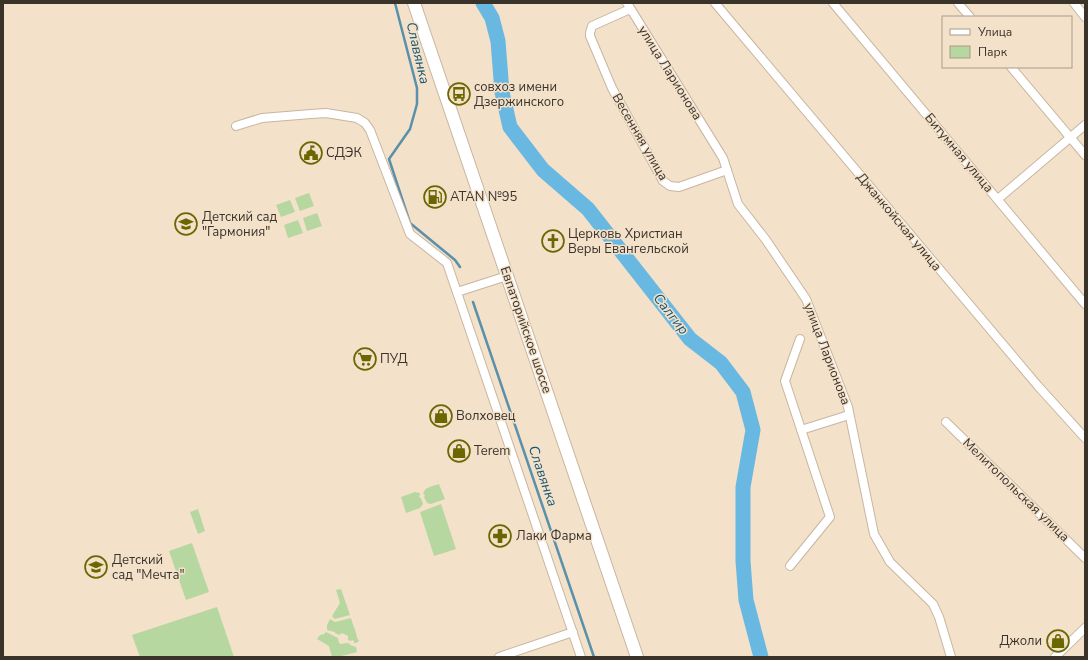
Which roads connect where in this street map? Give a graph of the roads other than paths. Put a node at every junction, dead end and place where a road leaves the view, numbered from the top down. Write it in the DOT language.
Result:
graph roads {
  1 [pos="414,3"];
  2 [pos="715,3"];
  3 [pos="833,3"];
  4 [pos="958,3"];
  5 [pos="1074,3"];
  6 [pos="628,6"];
  7 [pos="969,16"];
  8 [pos="1085,17"];
  9 [pos="1012,68"];
  10 [pos="1085,125"];
  11 [pos="236,126"];
  12 [pos="1070,138"];
  13 [pos="1085,156"];
  14 [pos="727,170"];
  15 [pos="998,199"];
  16 [pos="507,276"];
  17 [pos="457,292"];
  18 [pos="1085,304"];
  19 [pos="800,340"];
  20 [pos="849,415"];
  21 [pos="946,422"];
  22 [pos="801,430"];
  23 [pos="1085,438"];
  24 [pos="1085,558"];
  25 [pos="790,566"];
  26 [pos="1085,628"];
  27 [pos="573,632"];
  28 [pos="499,657"];
  29 [pos="581,657"];
  30 [pos="636,657"];
  31 [pos="951,657"];
  32 [pos="1055,657"];
  1 -- 16 [label="main road, Евпаторийское шоссе"];
  2 -- 23 [label="street, Джанкойская улица"];
  3 -- 15 [label="street, Битумная улица"];
  4 -- 7 [label="street"];
  5 -- 8 [label="street"];
  6 -- 14 [label="street, улица Ларионова"];
  6 -- 14 [label="street, Весенняя улица"];
  9 -- 12 [label="street"];
  10 -- 12 [label="street"];
  11 -- 17 [label="street"];
  12 -- 13 [label="street"];
  12 -- 15 [label="street"];
  14 -- 20 [label="street, улица Ларионова"];
  15 -- 18 [label="street, Битумная улица"];
  16 -- 17 [label="street"];
  16 -- 30 [label="main road, Евпаторийское шоссе"];
  17 -- 27 [label="street"];
  19 -- 22 [label="street"];
  20 -- 22 [label="street"];
  20 -- 31 [label="street, улица Ларионова"];
  21 -- 24 [label="street, Мелитопольская улица"];
  22 -- 25 [label="street"];
  26 -- 32 [label="street"];
  27 -- 28 [label="street"];
  27 -- 29 [label="street"];
}
